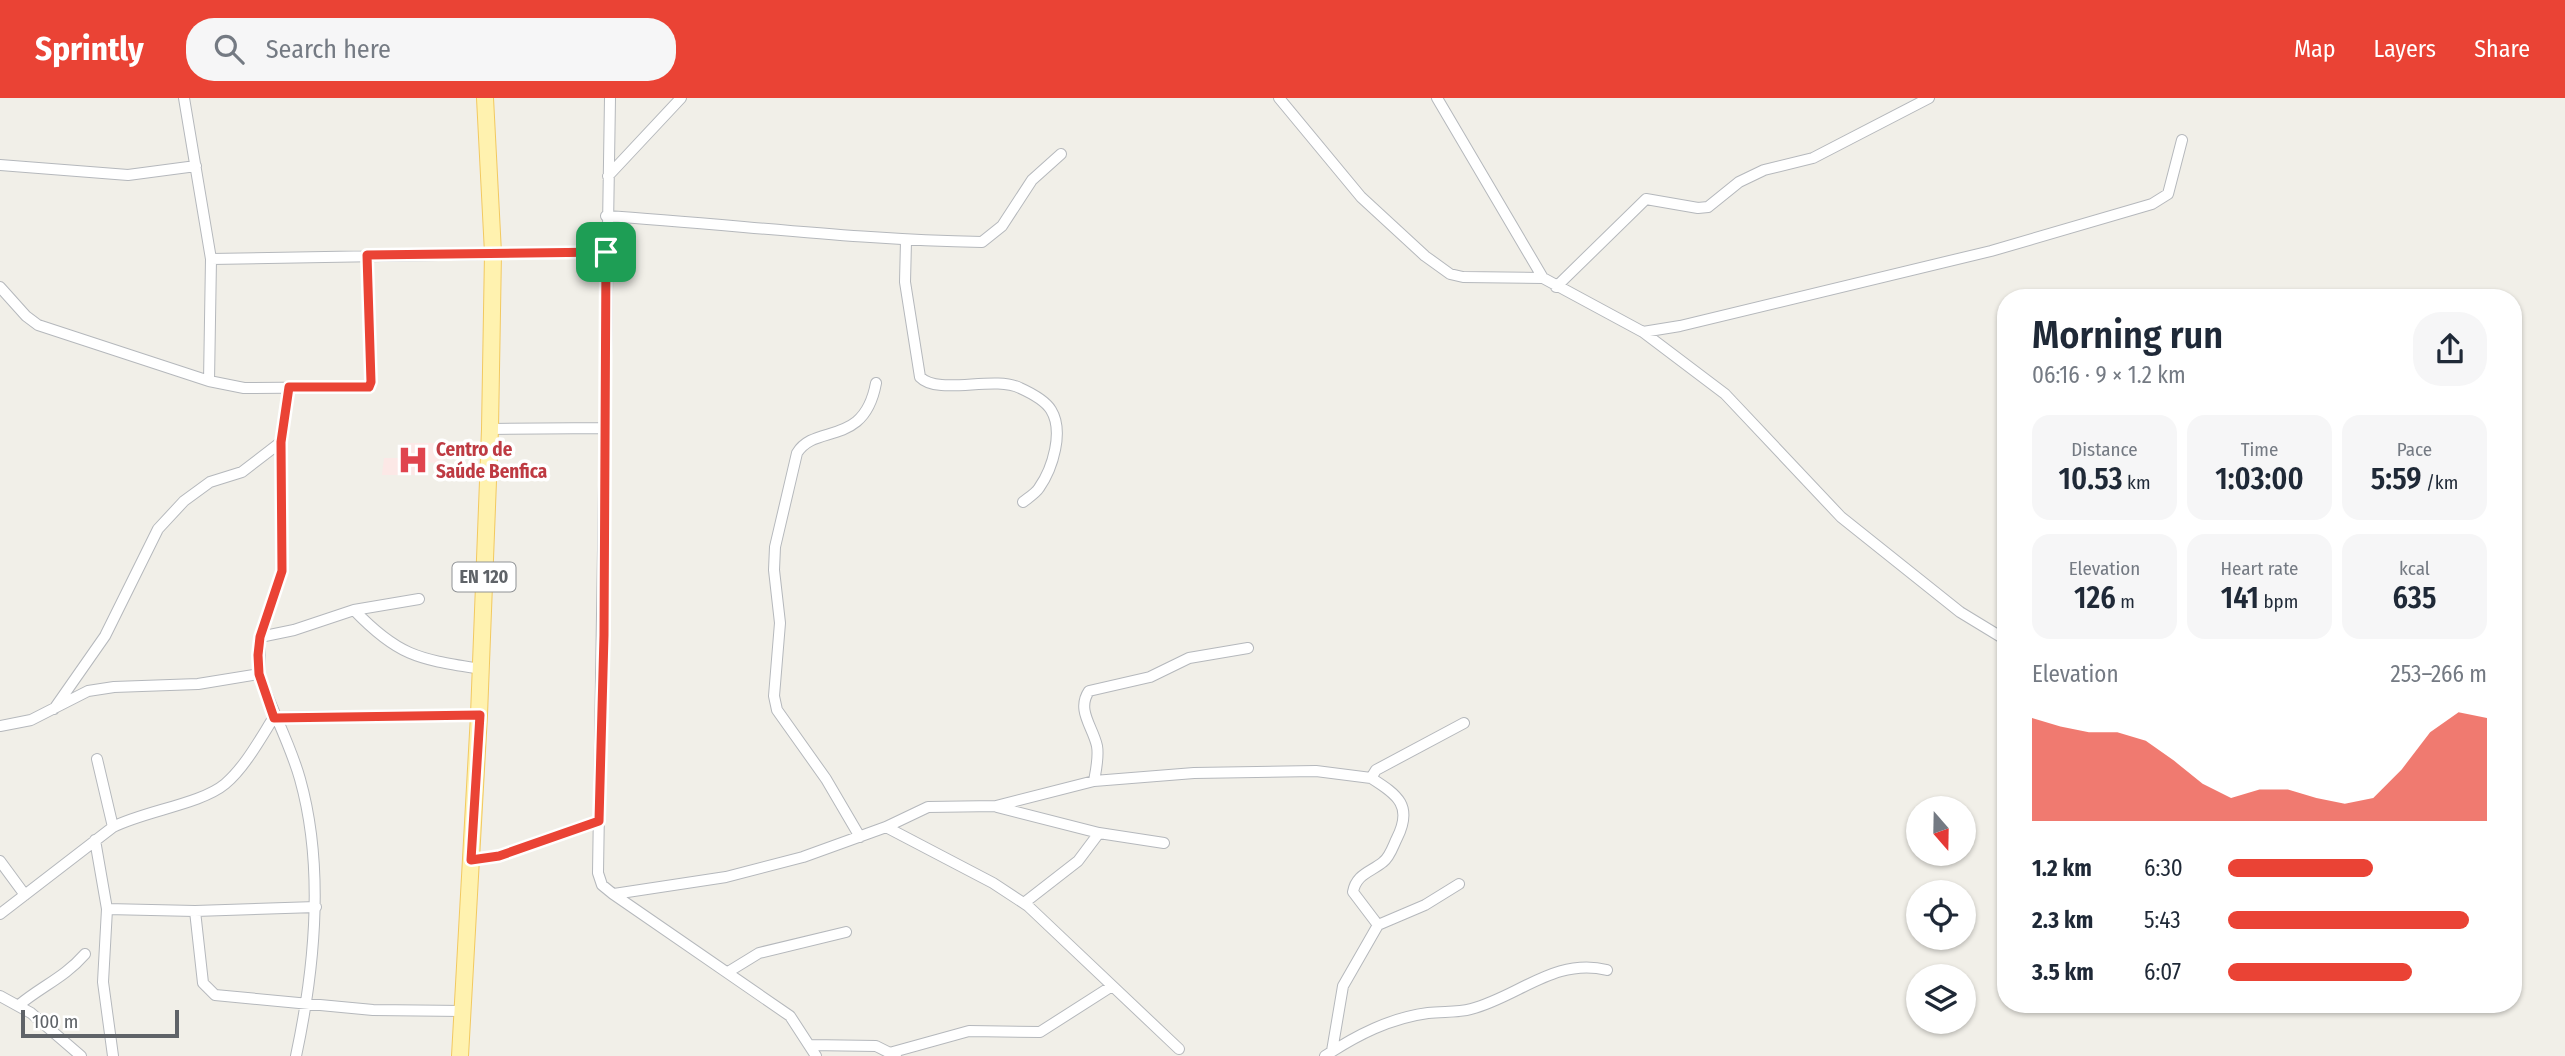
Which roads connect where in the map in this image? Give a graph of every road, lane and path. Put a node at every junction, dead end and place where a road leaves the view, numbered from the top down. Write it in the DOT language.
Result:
graph roads {
  1 [pos="184,98"];
  2 [pos="485,98"];
  3 [pos="610,98"];
  4 [pos="681,98"];
  5 [pos="1279,98"];
  6 [pos="1437,98"];
  7 [pos="1930,98"];
  8 [pos="2182,140"];
  9 [pos="1061,154"];
  10 [pos="0,165"];
  11 [pos="196,166"];
  12 [pos="607,176"];
  13 [pos="606,216"];
  14 [pos="906,241"];
  15 [pos="606,252"];
  16 [pos="493,253"];
  17 [pos="367,255"];
  18 [pos="211,259"];
  19 [pos="1543,278"];
  20 [pos="0,287"];
  21 [pos="1556,287"];
  22 [pos="1643,332"];
  23 [pos="209,381"];
  24 [pos="876,383"];
  25 [pos="289,387"];
  26 [pos="606,428"];
  27 [pos="490,429"];
  28 [pos="281,442"];
  29 [pos="1023,502"];
  30 [pos="419,599"];
  31 [pos="354,610"];
  32 [pos="1997,634"];
  33 [pos="260,637"];
  34 [pos="1248,649"];
  35 [pos="481,669"];
  36 [pos="259,674"];
  37 [pos="54,709"];
  38 [pos="480,715"];
  39 [pos="274,718"];
  40 [pos="1464,723"];
  41 [pos="0,726"];
  42 [pos="97,759"];
  43 [pos="1371,778"];
  44 [pos="1094,781"];
  45 [pos="996,806"];
  46 [pos="599,821"];
  47 [pos="113,827"];
  48 [pos="886,827"];
  49 [pos="1099,833"];
  50 [pos="860,837"];
  51 [pos="95,840"];
  52 [pos="1164,843"];
  53 [pos="471,860"];
  54 [pos="0,861"];
  55 [pos="1459,884"];
  56 [pos="613,894"];
  57 [pos="25,895"];
  58 [pos="1024,903"];
  59 [pos="316,907"];
  60 [pos="107,909"];
  61 [pos="195,911"];
  62 [pos="0,914"];
  63 [pos="1378,925"];
  64 [pos="846,932"];
  65 [pos="85,954"];
  66 [pos="1607,970"];
  67 [pos="728,972"];
  68 [pos="1112,986"];
  69 [pos="0,996"];
  70 [pos="306,1002"];
  71 [pos="19,1005"];
  72 [pos="463,1011"];
  73 [pos="810,1045"];
  74 [pos="1179,1049"];
  75 [pos="895,1054"];
  76 [pos="1329,1054"];
  77 [pos="81,1056"];
  78 [pos="113,1056"];
  79 [pos="296,1056"];
  80 [pos="460,1056"];
  81 [pos="816,1056"];
  1 -- 11 [label="street"];
  2 -- 16 [label="main road, EN 120"];
  3 -- 12 [label="street"];
  4 -- 12 [label="street"];
  5 -- 19 [label="street"];
  6 -- 19 [label="street"];
  7 -- 21 [label="street"];
  8 -- 22 [label="street"];
  9 -- 14 [label="street"];
  10 -- 11 [label="street"];
  11 -- 18 [label="street"];
  12 -- 13 [label="street"];
  13 -- 14 [label="street"];
  13 -- 15 [label="street"];
  14 -- 29 [label="street"];
  15 -- 16 [label="street"];
  15 -- 26 [label="street"];
  16 -- 17 [label="street"];
  16 -- 27 [label="main road, EN 120"];
  17 -- 18 [label="street"];
  17 -- 25 [label="street"];
  18 -- 23 [label="street"];
  19 -- 21 [label="street"];
  20 -- 23 [label="street"];
  21 -- 22 [label="street"];
  22 -- 32 [label="street"];
  23 -- 25 [label="street"];
  24 -- 50 [label="street"];
  25 -- 28 [label="street"];
  26 -- 27 [label="street"];
  26 -- 46 [label="street"];
  27 -- 35 [label="main road, EN 120"];
  28 -- 33 [label="street"];
  28 -- 37 [label="street"];
  30 -- 31 [label="street"];
  31 -- 33 [label="street"];
  31 -- 35 [label="street"];
  33 -- 36 [label="street"];
  34 -- 44 [label="street"];
  35 -- 38 [label="main road, EN 120"];
  36 -- 37 [label="street"];
  36 -- 39 [label="street"];
  37 -- 41 [label="street"];
  38 -- 39 [label="street"];
  38 -- 53 [label="main road, EN 120"];
  39 -- 47 [label="street"];
  39 -- 59 [label="street"];
  40 -- 43 [label="street"];
  42 -- 47 [label="street"];
  43 -- 44 [label="street"];
  43 -- 63 [label="street"];
  44 -- 45 [label="street"];
  45 -- 48 [label="street"];
  45 -- 49 [label="street"];
  46 -- 53 [label="street"];
  46 -- 56 [label="street"];
  47 -- 51 [label="street"];
  48 -- 50 [label="street"];
  48 -- 58 [label="street"];
  49 -- 52 [label="street"];
  49 -- 58 [label="street"];
  50 -- 56 [label="street"];
  51 -- 57 [label="street"];
  51 -- 60 [label="street"];
  53 -- 72 [label="main road, EN 120"];
  54 -- 57 [label="street"];
  55 -- 63 [label="street"];
  56 -- 67 [label="street"];
  57 -- 62 [label="street"];
  58 -- 68 [label="street"];
  59 -- 61 [label="street"];
  59 -- 70 [label="street"];
  60 -- 61 [label="street"];
  60 -- 78 [label="street"];
  61 -- 70 [label="street"];
  63 -- 76 [label="street"];
  64 -- 67 [label="street"];
  65 -- 71 [label="street"];
  66 -- 76 [label="street"];
  67 -- 73 [label="street"];
  68 -- 74 [label="street"];
  68 -- 75 [label="street"];
  69 -- 71 [label="street"];
  70 -- 72 [label="street"];
  70 -- 79 [label="street"];
  71 -- 77 [label="street"];
  72 -- 80 [label="main road, EN 120"];
  73 -- 75 [label="street"];
  73 -- 81 [label="street"];
}
